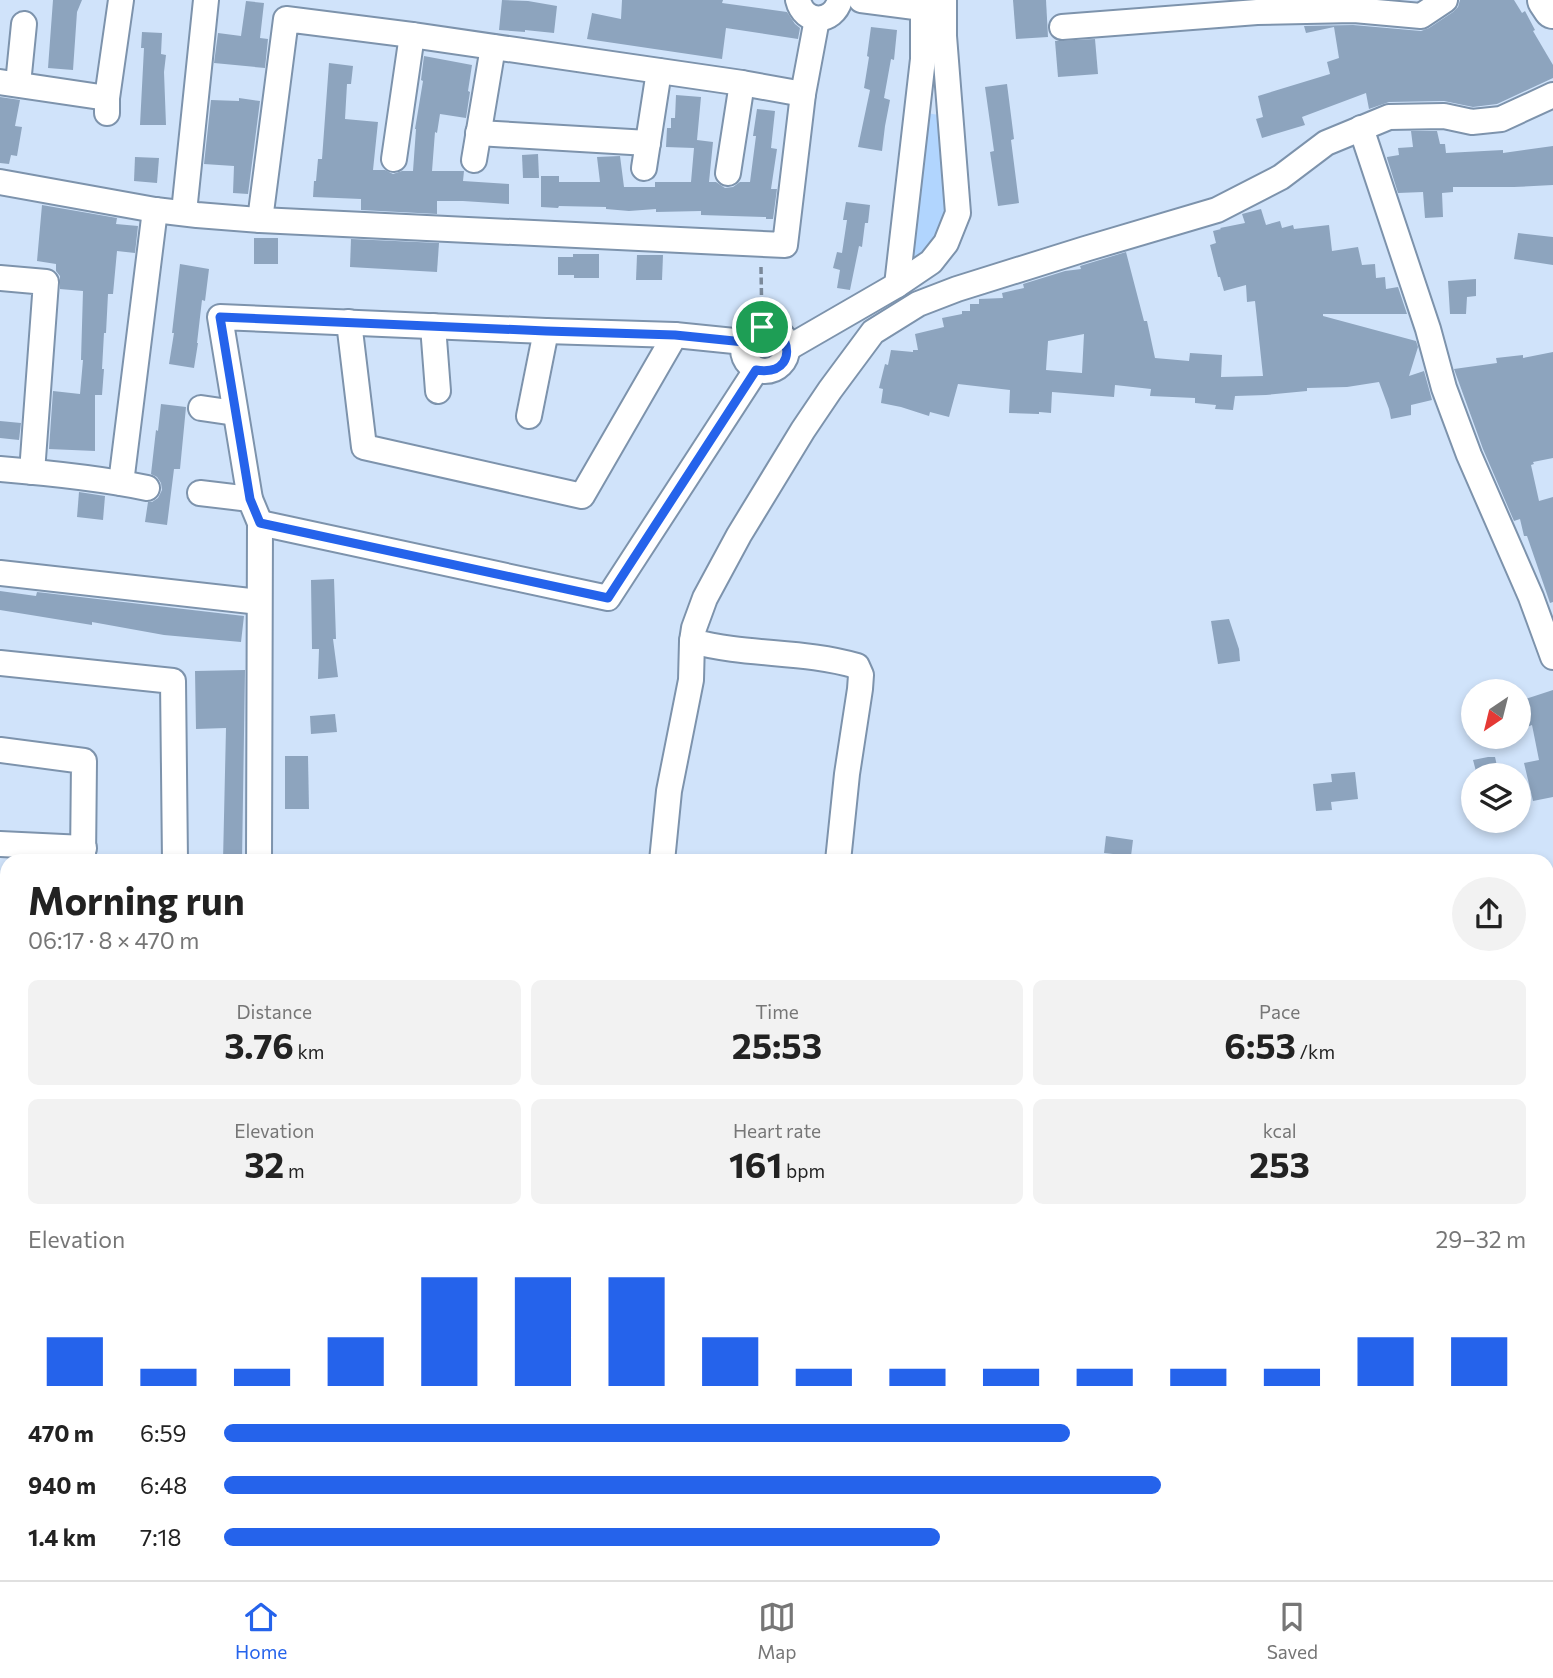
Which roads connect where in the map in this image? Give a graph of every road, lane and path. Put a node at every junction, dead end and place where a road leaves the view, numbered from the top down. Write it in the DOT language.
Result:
graph roads {
  1 [pos="121,0"];
  2 [pos="206,0"];
  3 [pos="798,0"];
  4 [pos="840,0"];
  5 [pos="861,0"];
  6 [pos="1445,0"];
  7 [pos="1547,0"];
  8 [pos="933,5"];
  9 [pos="1553,9"];
  10 [pos="817,19"];
  11 [pos="24,24"];
  12 [pos="1062,27"];
  13 [pos="412,35"];
  14 [pos="493,47"];
  15 [pos="659,71"];
  16 [pos="9,83"];
  17 [pos="741,83"];
  18 [pos="803,94"];
  19 [pos="1553,95"];
  20 [pos="1361,128"];
  21 [pos="478,133"];
  22 [pos="648,142"];
  23 [pos="394,159"];
  24 [pos="474,160"];
  25 [pos="644,168"];
  26 [pos="728,173"];
  27 [pos="0,182"];
  28 [pos="155,210"];
  29 [pos="184,212"];
  30 [pos="260,220"];
  31 [pos="760,244"];
  32 [pos="0,278"];
  33 [pos="897,285"];
  34 [pos="349,322"];
  35 [pos="433,326"];
  36 [pos="546,331"];
  37 [pos="753,334"];
  38 [pos="675,335"];
  39 [pos="788,348"];
  40 [pos="756,370"];
  41 [pos="438,391"];
  42 [pos="201,408"];
  43 [pos="235,413"];
  44 [pos="529,416"];
  45 [pos="0,469"];
  46 [pos="32,472"];
  47 [pos="121,483"];
  48 [pos="147,488"];
  49 [pos="200,493"];
  50 [pos="250,499"];
  51 [pos="260,523"];
  52 [pos="0,573"];
  53 [pos="259,602"];
  54 [pos="692,641"];
  55 [pos="1553,657"];
  56 [pos="0,663"];
  57 [pos="0,750"];
  58 [pos="0,844"];
  59 [pos="84,854"];
  60 [pos="175,854"];
  61 [pos="259,854"];
  62 [pos="663,854"];
  63 [pos="839,854"];
  1 -- 16 [label="street"];
  2 -- 29 [label="street"];
  3 -- 10 [label="street"];
  4 -- 10 [label="street"];
  5 -- 8 [label="street"];
  6 -- 12 [label="street"];
  7 -- 9 [label="highway"];
  8 -- 33 [label="street"];
  8 -- 33 [label="street"];
  10 -- 18 [label="street"];
  11 -- 16 [label="street"];
  13 -- 14 [label="street"];
  13 -- 23 [label="street"];
  13 -- 30 [label="street"];
  14 -- 15 [label="street"];
  14 -- 21 [label="street"];
  15 -- 17 [label="street"];
  15 -- 22 [label="street"];
  17 -- 18 [label="street"];
  17 -- 26 [label="street"];
  18 -- 31 [label="street"];
  19 -- 20 [label="street"];
  20 -- 54 [label="street"];
  20 -- 55 [label="street"];
  21 -- 22 [label="street"];
  21 -- 24 [label="street"];
  22 -- 25 [label="street"];
  27 -- 28 [label="street"];
  28 -- 29 [label="street"];
  28 -- 47 [label="street"];
  29 -- 30 [label="street"];
  30 -- 31 [label="street"];
  31 -- 37 [label="path"];
  32 -- 46 [label="street"];
  33 -- 39 [label="street"];
  34 -- 35 [label="street"];
  34 -- 38 [label="street"];
  34 -- 43 [label="street"];
  35 -- 36 [label="street"];
  35 -- 41 [label="street"];
  36 -- 38 [label="street"];
  36 -- 44 [label="street"];
  37 -- 38 [label="street"];
  37 -- 39 [label="street"];
  37 -- 40 [label="street"];
  39 -- 40 [label="street"];
  40 -- 51 [label="street"];
  42 -- 43 [label="street"];
  43 -- 50 [label="street"];
  45 -- 46 [label="street"];
  46 -- 47 [label="street"];
  47 -- 48 [label="street"];
  49 -- 50 [label="street"];
  50 -- 51 [label="street"];
  51 -- 53 [label="street"];
  52 -- 53 [label="street"];
  53 -- 61 [label="street"];
  54 -- 62 [label="street"];
  54 -- 63 [label="street"];
  56 -- 60 [label="street"];
  57 -- 59 [label="street"];
  58 -- 59 [label="street"];
}
